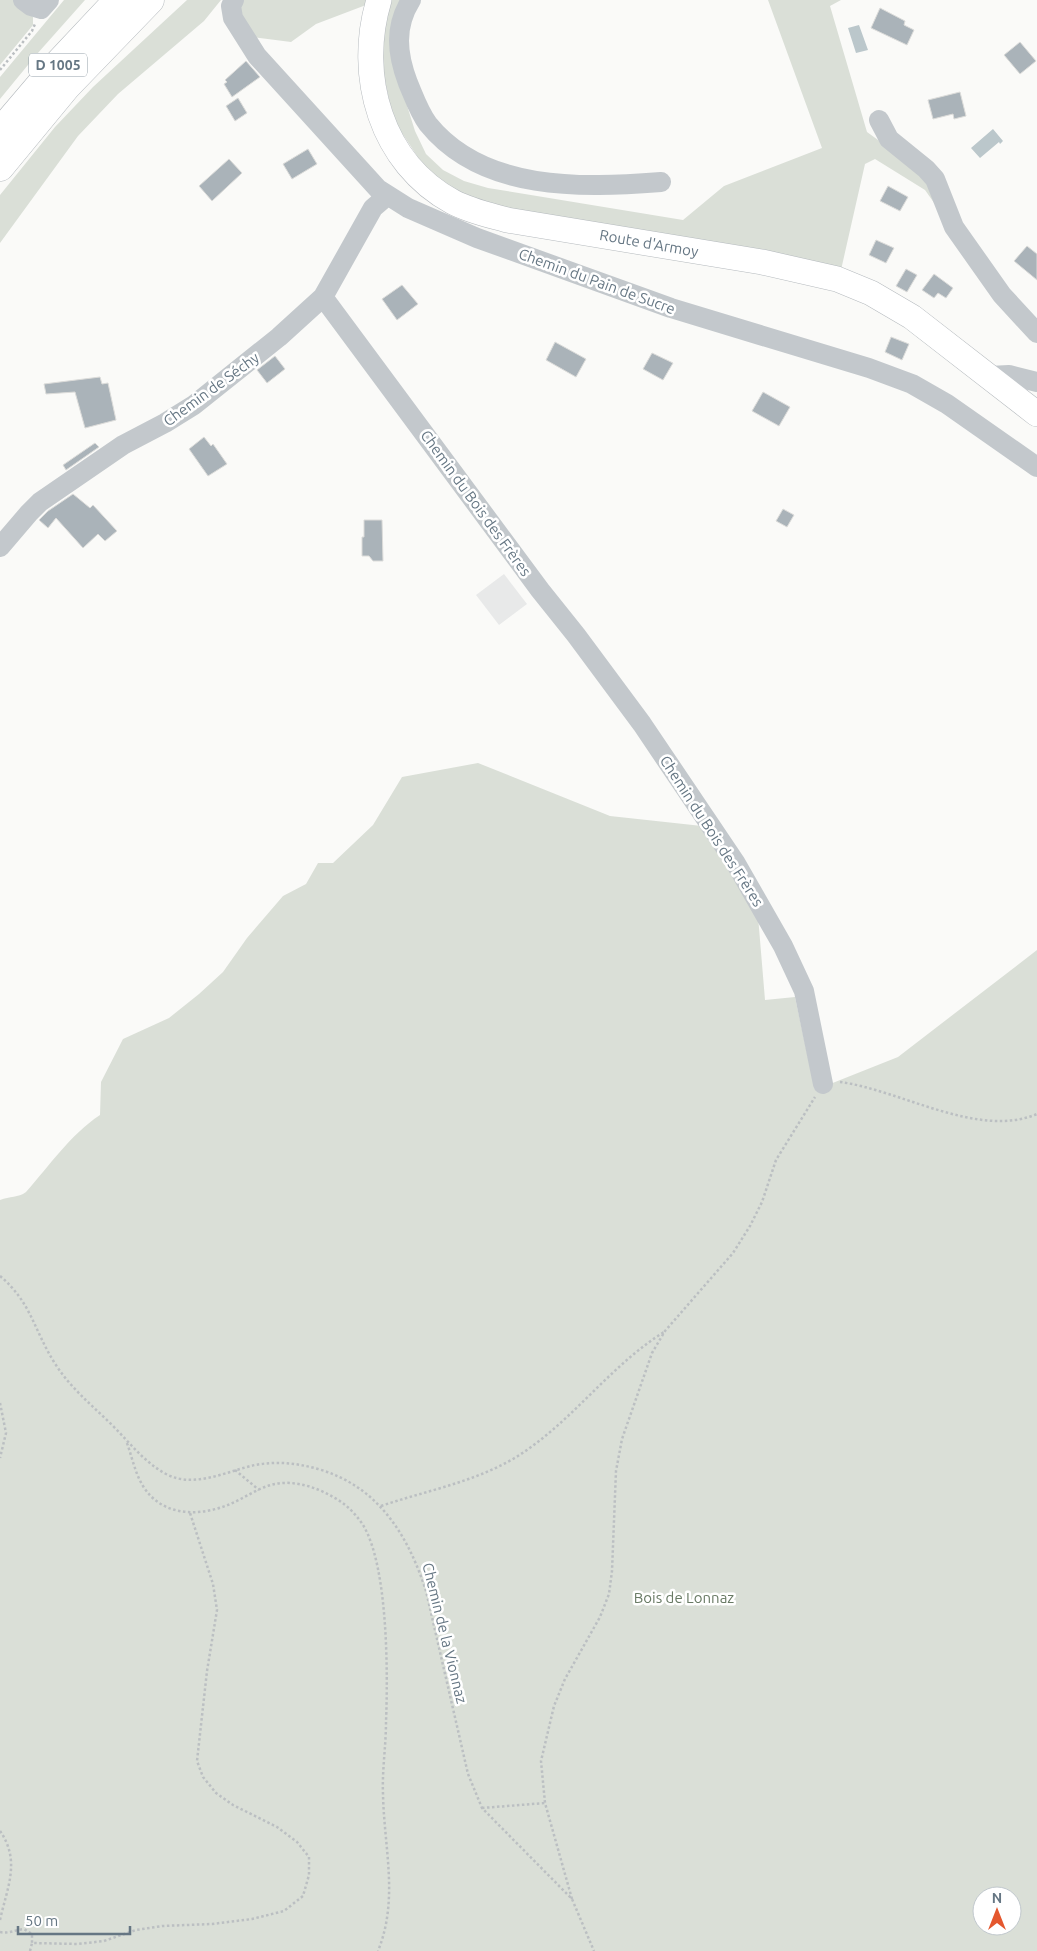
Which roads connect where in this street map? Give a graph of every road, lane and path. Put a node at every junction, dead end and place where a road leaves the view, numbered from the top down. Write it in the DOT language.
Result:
graph roads {
  1 [pos="23,0"];
  2 [pos="234,0"];
  3 [pos="379,0"];
  4 [pos="411,0"];
  5 [pos="140,3"];
  6 [pos="45,5"];
  7 [pos="0,70"];
  8 [pos="879,120"];
  9 [pos="0,132"];
  10 [pos="0,167"];
  11 [pos="660,182"];
  12 [pos="386,196"];
  13 [pos="323,297"];
  14 [pos="1037,332"];
  15 [pos="990,376"];
  16 [pos="1037,382"];
  17 [pos="1037,414"];
  18 [pos="1037,467"];
  19 [pos="0,547"];
  20 [pos="823,1084"];
  21 [pos="1037,1114"];
  22 [pos="0,1276"];
  23 [pos="665,1331"];
  24 [pos="0,1403"];
  25 [pos="127,1442"];
  26 [pos="0,1458"];
  27 [pos="235,1470"];
  28 [pos="259,1490"];
  29 [pos="381,1506"];
  30 [pos="190,1513"];
  31 [pos="545,1803"];
  32 [pos="482,1808"];
  33 [pos="0,1832"];
  34 [pos="572,1899"];
  35 [pos="0,1920"];
  36 [pos="0,1932"];
  37 [pos="32,1943"];
  38 [pos="30,1951"];
  39 [pos="378,1951"];
  40 [pos="594,1951"];
  1 -- 6 [label="street"];
  2 -- 12 [label="street, Chemin du Pain de Sucre"];
  3 -- 15 [label="main road, Route d'Armoy"];
  4 -- 11 [label="street"];
  5 -- 9 [label="highway, D 1005"];
  5 -- 10 [label="highway, D 1005"];
  6 -- 7 [label="path"];
  8 -- 14 [label="street"];
  12 -- 13 [label="street, Chemin de Séchy"];
  12 -- 18 [label="street, Chemin du Pain de Sucre"];
  13 -- 19 [label="street, Chemin de Séchy"];
  13 -- 20 [label="street, Chemin du Bois des Frères"];
  15 -- 16 [label="street"];
  15 -- 17 [label="main road, Route d'Armoy"];
  20 -- 21 [label="path"];
  20 -- 23 [label="path"];
  22 -- 25 [label="path, Chemin de la Vionnaz"];
  23 -- 29 [label="path"];
  23 -- 31 [label="path"];
  24 -- 26 [label="path"];
  25 -- 27 [label="path, Chemin de la Vionnaz"];
  25 -- 30 [label="path"];
  27 -- 28 [label="path"];
  27 -- 29 [label="path, Chemin de la Vionnaz"];
  28 -- 30 [label="path"];
  28 -- 39 [label="path"];
  29 -- 32 [label="path, Chemin de la Vionnaz"];
  30 -- 37 [label="path"];
  31 -- 32 [label="path"];
  31 -- 34 [label="path"];
  32 -- 34 [label="path, Chemin de la Vionnaz"];
  33 -- 35 [label="path"];
  34 -- 40 [label="path, Chemin de la Vionnaz"];
  36 -- 37 [label="path"];
  37 -- 38 [label="path"];
}
